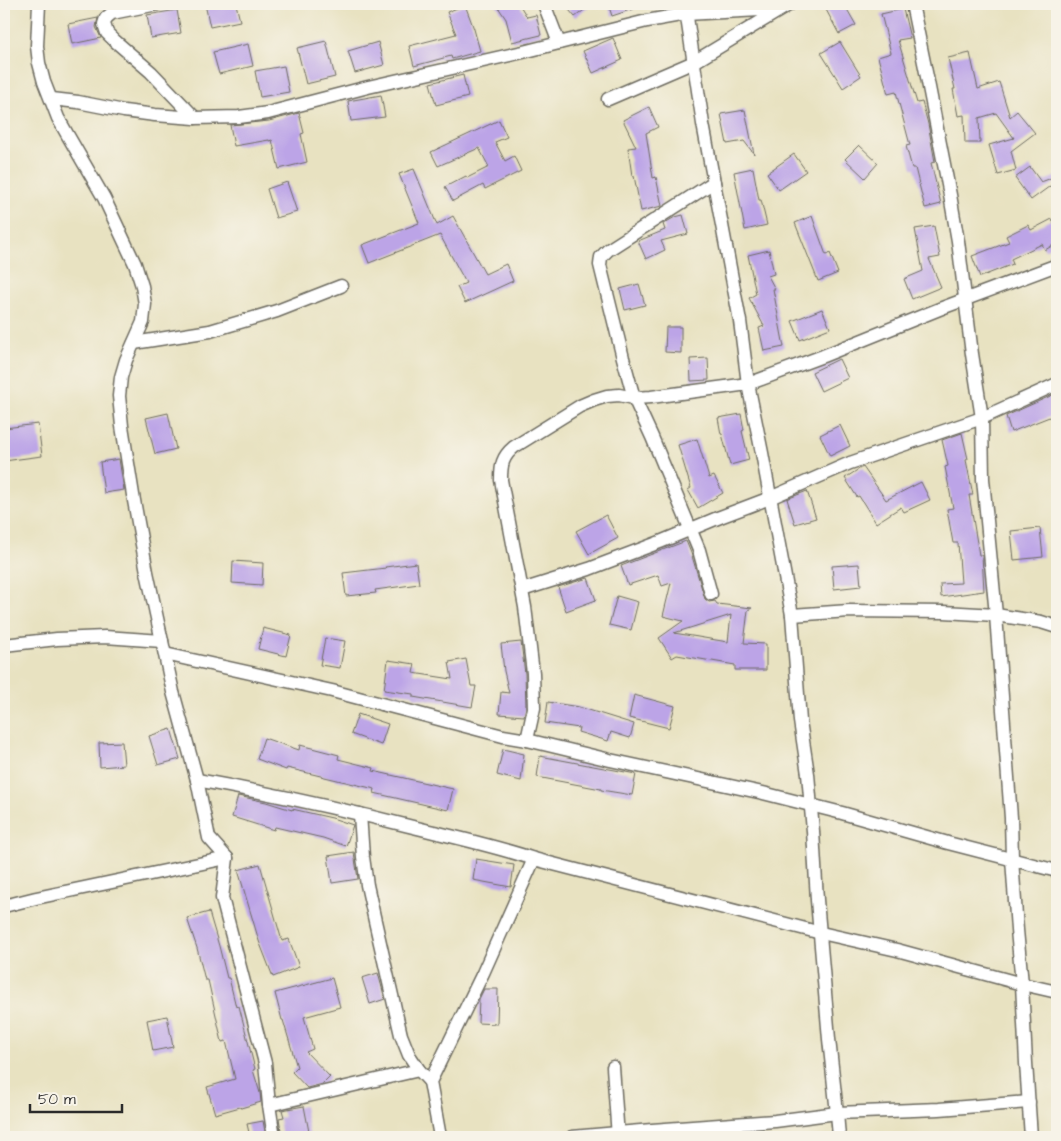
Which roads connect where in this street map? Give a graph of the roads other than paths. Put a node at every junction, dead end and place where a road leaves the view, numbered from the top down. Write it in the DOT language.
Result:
graph roads {
  1 [pos="39,4"];
  2 [pos="157,4"];
  3 [pos="544,4"];
  4 [pos="912,4"];
  5 [pos="785,6"];
  6 [pos="111,8"];
  7 [pos="686,9"];
  8 [pos="559,43"];
  9 [pos="694,62"];
  10 [pos="608,99"];
  11 [pos="52,100"];
  12 [pos="195,118"];
  13 [pos="714,182"];
  14 [pos="1057,265"];
  15 [pos="341,286"];
  16 [pos="965,300"];
  17 [pos="134,343"];
  18 [pos="748,384"];
  19 [pos="1057,384"];
  20 [pos="634,398"];
  21 [pos="982,418"];
  22 [pos="770,498"];
  23 [pos="690,529"];
  24 [pos="522,590"];
  25 [pos="711,594"];
  26 [pos="996,614"];
  27 [pos="792,615"];
  28 [pos="1057,626"];
  29 [pos="162,641"];
  30 [pos="4,645"];
  31 [pos="165,654"];
  32 [pos="527,740"];
  33 [pos="197,780"];
  34 [pos="811,804"];
  35 [pos="360,814"];
  36 [pos="226,858"];
  37 [pos="534,859"];
  38 [pos="1012,860"];
  39 [pos="1057,871"];
  40 [pos="4,906"];
  41 [pos="821,933"];
  42 [pos="1022,984"];
  43 [pos="1057,992"];
  44 [pos="613,1067"];
  45 [pos="419,1070"];
  46 [pos="430,1082"];
  47 [pos="1029,1102"];
  48 [pos="269,1105"];
  49 [pos="837,1114"];
  50 [pos="618,1135"];
  51 [pos="274,1137"];
  52 [pos="440,1137"];
  53 [pos="572,1137"];
  54 [pos="839,1137"];
  55 [pos="1031,1137"];
  1 -- 11 [label="street"];
  2 -- 6 [label="street"];
  3 -- 8 [label="street"];
  4 -- 16 [label="street"];
  5 -- 7 [label="street"];
  5 -- 9 [label="street"];
  6 -- 12 [label="street"];
  7 -- 8 [label="street"];
  7 -- 9 [label="street"];
  8 -- 12 [label="street"];
  9 -- 10 [label="street"];
  9 -- 13 [label="street"];
  11 -- 12 [label="street"];
  11 -- 17 [label="street"];
  13 -- 18 [label="street"];
  13 -- 20 [label="street"];
  14 -- 16 [label="street"];
  15 -- 17 [label="street"];
  16 -- 18 [label="street"];
  16 -- 21 [label="street"];
  17 -- 29 [label="street"];
  18 -- 20 [label="street"];
  18 -- 22 [label="street"];
  19 -- 21 [label="street"];
  20 -- 23 [label="street"];
  20 -- 24 [label="street"];
  21 -- 22 [label="street"];
  21 -- 26 [label="street"];
  22 -- 23 [label="street"];
  22 -- 27 [label="street"];
  23 -- 24 [label="street"];
  23 -- 25 [label="street"];
  24 -- 32 [label="street"];
  26 -- 27 [label="street"];
  26 -- 28 [label="street"];
  26 -- 38 [label="street"];
  27 -- 34 [label="street"];
  29 -- 30 [label="street"];
  29 -- 31 [label="street"];
  31 -- 32 [label="street"];
  31 -- 33 [label="street"];
  32 -- 34 [label="street"];
  33 -- 35 [label="street"];
  33 -- 36 [label="street"];
  34 -- 38 [label="street"];
  34 -- 41 [label="street"];
  35 -- 37 [label="street"];
  35 -- 45 [label="street"];
  36 -- 40 [label="street"];
  36 -- 48 [label="street"];
  37 -- 41 [label="street"];
  37 -- 46 [label="street"];
  38 -- 39 [label="street"];
  38 -- 42 [label="street"];
  41 -- 42 [label="street"];
  41 -- 49 [label="street"];
  42 -- 43 [label="street"];
  42 -- 47 [label="street"];
  44 -- 50 [label="street"];
  45 -- 46 [label="street"];
  45 -- 48 [label="street"];
  46 -- 52 [label="street"];
  47 -- 49 [label="street"];
  47 -- 55 [label="street"];
  48 -- 51 [label="street"];
  49 -- 50 [label="street"];
  49 -- 54 [label="street"];
  50 -- 53 [label="street"];
}
